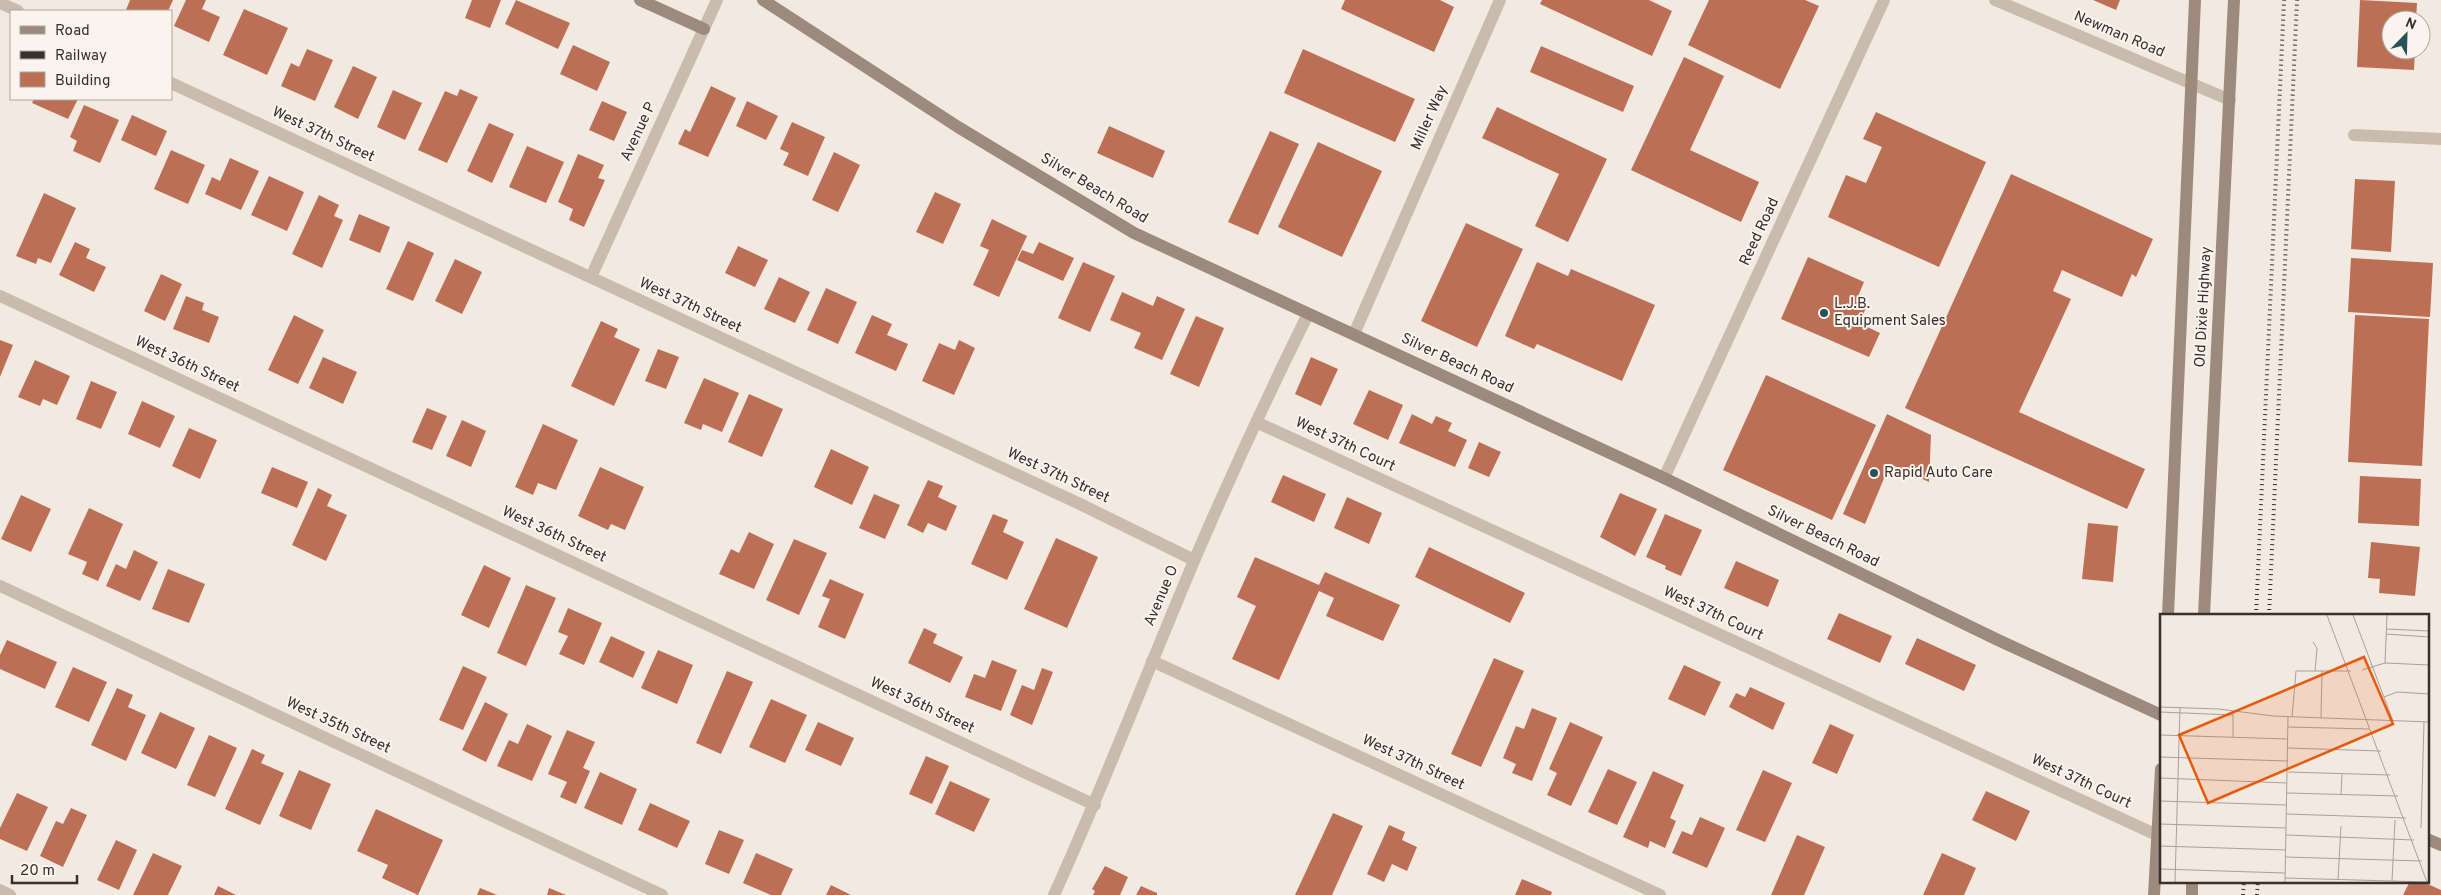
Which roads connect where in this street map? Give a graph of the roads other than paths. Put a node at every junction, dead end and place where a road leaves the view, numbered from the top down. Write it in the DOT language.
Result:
graph roads {
  1 [pos="640,0"];
  2 [pos="717,0"];
  3 [pos="763,0"];
  4 [pos="1500,0"];
  5 [pos="1884,0"];
  6 [pos="1995,0"];
  7 [pos="2195,0"];
  8 [pos="2234,0"];
  9 [pos="0,2"];
  10 [pos="16,10"];
  11 [pos="704,29"];
  12 [pos="172,82"];
  13 [pos="2191,84"];
  14 [pos="2230,100"];
  15 [pos="2354,135"];
  16 [pos="2441,139"];
  17 [pos="591,278"];
  18 [pos="0,296"];
  19 [pos="1308,314"];
  20 [pos="1354,334"];
  21 [pos="1256,422"];
  22 [pos="1664,478"];
  23 [pos="1194,560"];
  24 [pos="0,586"];
  25 [pos="2168,614"];
  26 [pos="2204,614"];
  27 [pos="1152,661"];
  28 [pos="2160,715"];
  29 [pos="2160,786"];
  30 [pos="1095,804"];
  31 [pos="2157,835"];
  32 [pos="2428,838"];
  33 [pos="2441,845"];
  34 [pos="2192,882"];
  35 [pos="0,890"];
  36 [pos="10,895"];
  37 [pos="662,895"];
  38 [pos="1054,895"];
  39 [pos="1660,895"];
  40 [pos="2154,895"];
  41 [pos="2192,895"];
  1 -- 11 [label="street"];
  2 -- 11 [label="street, Avenue P"];
  3 -- 19 [label="street, Silver Beach Road"];
  4 -- 20 [label="street, Miller Way"];
  5 -- 22 [label="street, Reed Road"];
  6 -- 13 [label="street, Newman Road"];
  7 -- 13 [label="street, Old Dixie Highway"];
  8 -- 14 [label="street, Old Dixie Highway"];
  9 -- 10 [label="street"];
  11 -- 17 [label="street, Avenue P"];
  12 -- 17 [label="street, West 37th Street"];
  13 -- 14 [label="street, Newman Road"];
  13 -- 25 [label="street, Old Dixie Highway"];
  14 -- 26 [label="street, Old Dixie Highway"];
  15 -- 16 [label="street"];
  17 -- 23 [label="street, West 37th Street"];
  18 -- 30 [label="street, West 36th Street"];
  19 -- 20 [label="street, Silver Beach Road"];
  19 -- 21 [label="street, Avenue O"];
  20 -- 22 [label="street, Silver Beach Road"];
  21 -- 23 [label="street, Avenue O"];
  21 -- 31 [label="street, West 37th Court"];
  22 -- 28 [label="street, Silver Beach Road"];
  23 -- 27 [label="street, Avenue O"];
  24 -- 37 [label="street, West 35th Street"];
  27 -- 30 [label="street, Avenue O"];
  27 -- 39 [label="street, West 37th Street"];
  29 -- 31 [label="street"];
  30 -- 38 [label="street, Avenue O"];
  31 -- 40 [label="street"];
  32 -- 33 [label="street"];
  34 -- 41 [label="street"];
  35 -- 36 [label="street"];
}
